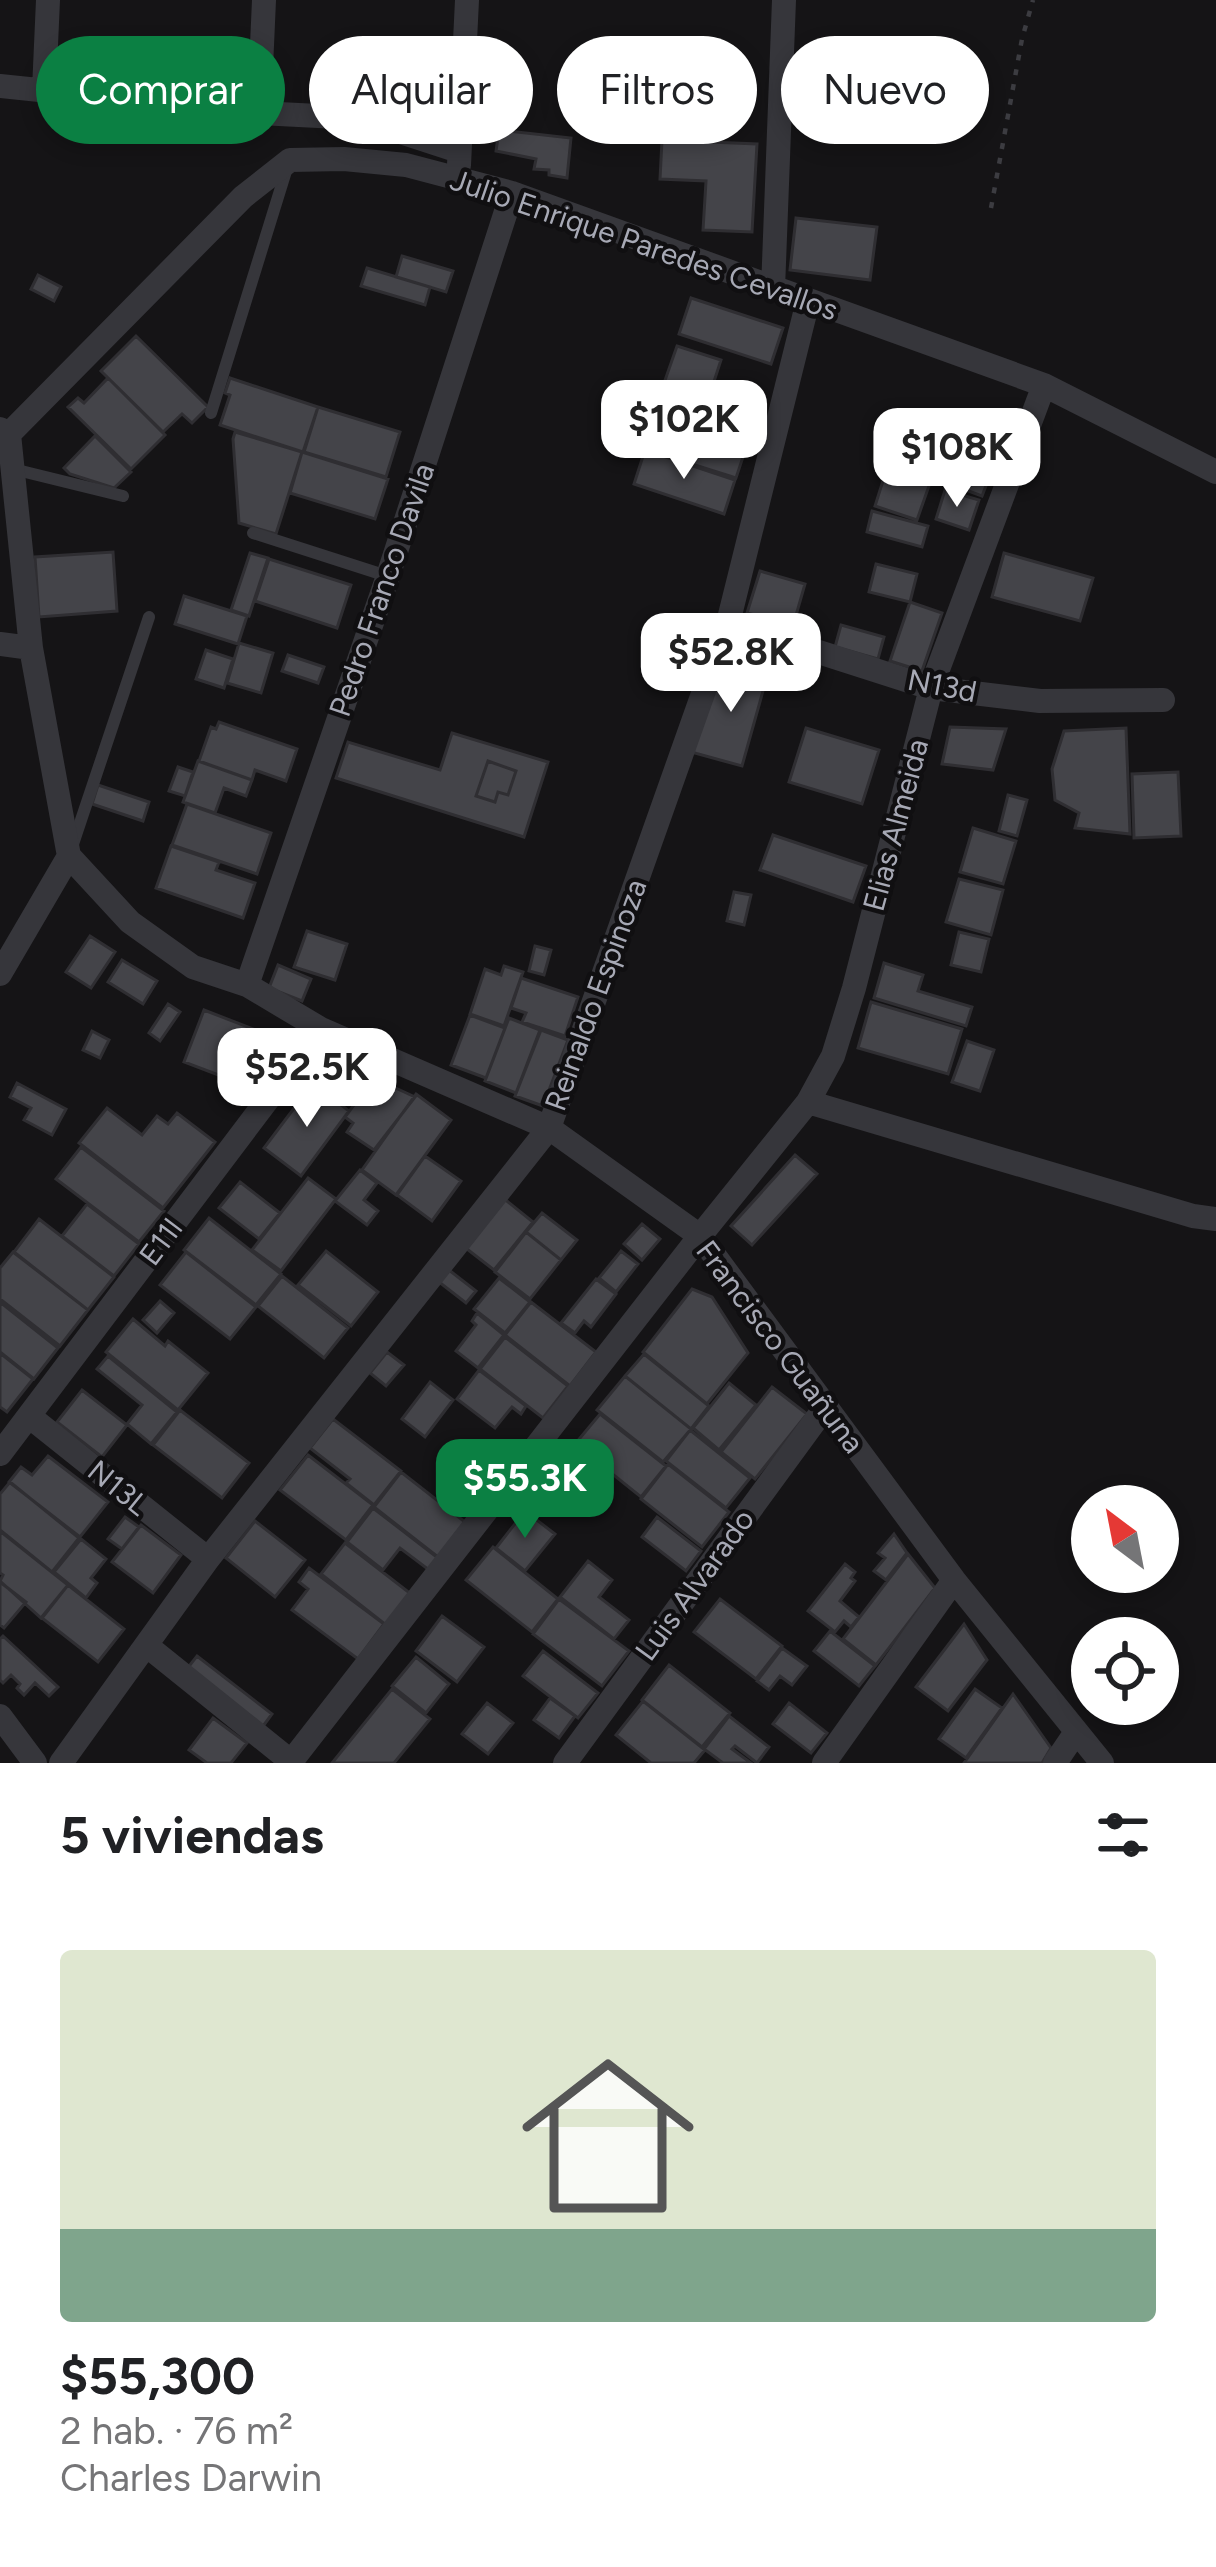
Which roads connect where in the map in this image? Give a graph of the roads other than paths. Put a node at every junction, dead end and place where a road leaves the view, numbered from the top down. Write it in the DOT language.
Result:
graph roads {
  1 [pos="48,0"];
  2 [pos="264,0"];
  3 [pos="467,0"];
  4 [pos="784,0"];
  5 [pos="46,36"];
  6 [pos="262,36"];
  7 [pos="0,86"];
  8 [pos="36,88"];
  9 [pos="285,114"];
  10 [pos="459,151"];
  11 [pos="290,160"];
  12 [pos="458,179"];
  13 [pos="512,193"];
  14 [pos="773,289"];
  15 [pos="808,301"];
  16 [pos="1044,386"];
  17 [pos="211,413"];
  18 [pos="4,431"];
  19 [pos="12,469"];
  20 [pos="1216,472"];
  21 [pos="123,496"];
  22 [pos="253,533"];
  23 [pos="388,576"];
  24 [pos="149,617"];
  25 [pos="728,622"];
  26 [pos="0,644"];
  27 [pos="31,648"];
  28 [pos="931,688"];
  29 [pos="1163,700"];
  30 [pos="69,856"];
  31 [pos="0,974"];
  32 [pos="247,986"];
  33 [pos="321,1029"];
  34 [pos="808,1102"];
  35 [pos="549,1129"];
  36 [pos="1216,1219"];
  37 [pos="700,1236"];
  38 [pos="826,1406"];
  39 [pos="29,1416"];
  40 [pos="0,1454"];
  41 [pos="208,1559"];
  42 [pos="954,1580"];
  43 [pos="146,1645"];
  44 [pos="0,1716"];
  45 [pos="1076,1732"];
  46 [pos="35,1763"];
  47 [pos="61,1763"];
  48 [pos="292,1763"];
  49 [pos="565,1763"];
  50 [pos="824,1763"];
  51 [pos="1055,1763"];
  52 [pos="1102,1763"];
  1 -- 5 [label="street"];
  2 -- 6 [label="street"];
  3 -- 10 [label="street"];
  4 -- 14 [label="street"];
  7 -- 8 [label="street"];
  9 -- 10 [label="street"];
  10 -- 12 [label="street"];
  11 -- 12 [label="street, Julio Enrique Paredes Cevallos"];
  11 -- 17 [label="lane"];
  11 -- 18 [label="street"];
  12 -- 13 [label="street, Julio Enrique Paredes Cevallos"];
  13 -- 14 [label="street, Julio Enrique Paredes Cevallos"];
  13 -- 23 [label="street, Pedro Franco Davila"];
  14 -- 15 [label="street, Julio Enrique Paredes Cevallos"];
  15 -- 16 [label="street, Julio Enrique Paredes Cevallos"];
  15 -- 25 [label="street, Reinaldo Espinoza"];
  16 -- 20 [label="street, Julio Enrique Paredes Cevallos"];
  16 -- 28 [label="street, Elias Almeida"];
  18 -- 19 [label="street"];
  19 -- 21 [label="lane"];
  19 -- 27 [label="street"];
  22 -- 23 [label="lane"];
  23 -- 32 [label="street, Pedro Franco Davila"];
  24 -- 30 [label="lane"];
  25 -- 28 [label="street, N13d"];
  25 -- 35 [label="street, Reinaldo Espinoza"];
  26 -- 27 [label="street"];
  27 -- 30 [label="street"];
  28 -- 29 [label="street, N13d"];
  28 -- 34 [label="street, Elias Almeida"];
  30 -- 31 [label="street"];
  30 -- 32 [label="street, Francisco Guañuna"];
  32 -- 33 [label="street, Francisco Guañuna"];
  33 -- 35 [label="street, Francisco Guañuna"];
  33 -- 39 [label="street, E11l"];
  34 -- 36 [label="street"];
  34 -- 37 [label="street, Elias Almeida"];
  35 -- 37 [label="street, Francisco Guañuna"];
  35 -- 41 [label="street, Reinaldo Espinoza"];
  37 -- 38 [label="street, Francisco Guañuna"];
  37 -- 48 [label="street, Elias Almeida"];
  38 -- 42 [label="street, Francisco Guañuna"];
  38 -- 49 [label="street, Luis Alvarado"];
  39 -- 40 [label="street, E11l"];
  39 -- 41 [label="street, N13L"];
  41 -- 43 [label="street, Reinaldo Espinoza"];
  42 -- 45 [label="street, Francisco Guañuna"];
  42 -- 50 [label="street"];
  43 -- 47 [label="street, Reinaldo Espinoza"];
  43 -- 48 [label="street"];
  44 -- 46 [label="street"];
  45 -- 51 [label="street"];
  45 -- 52 [label="street, Francisco Guañuna"];
}
